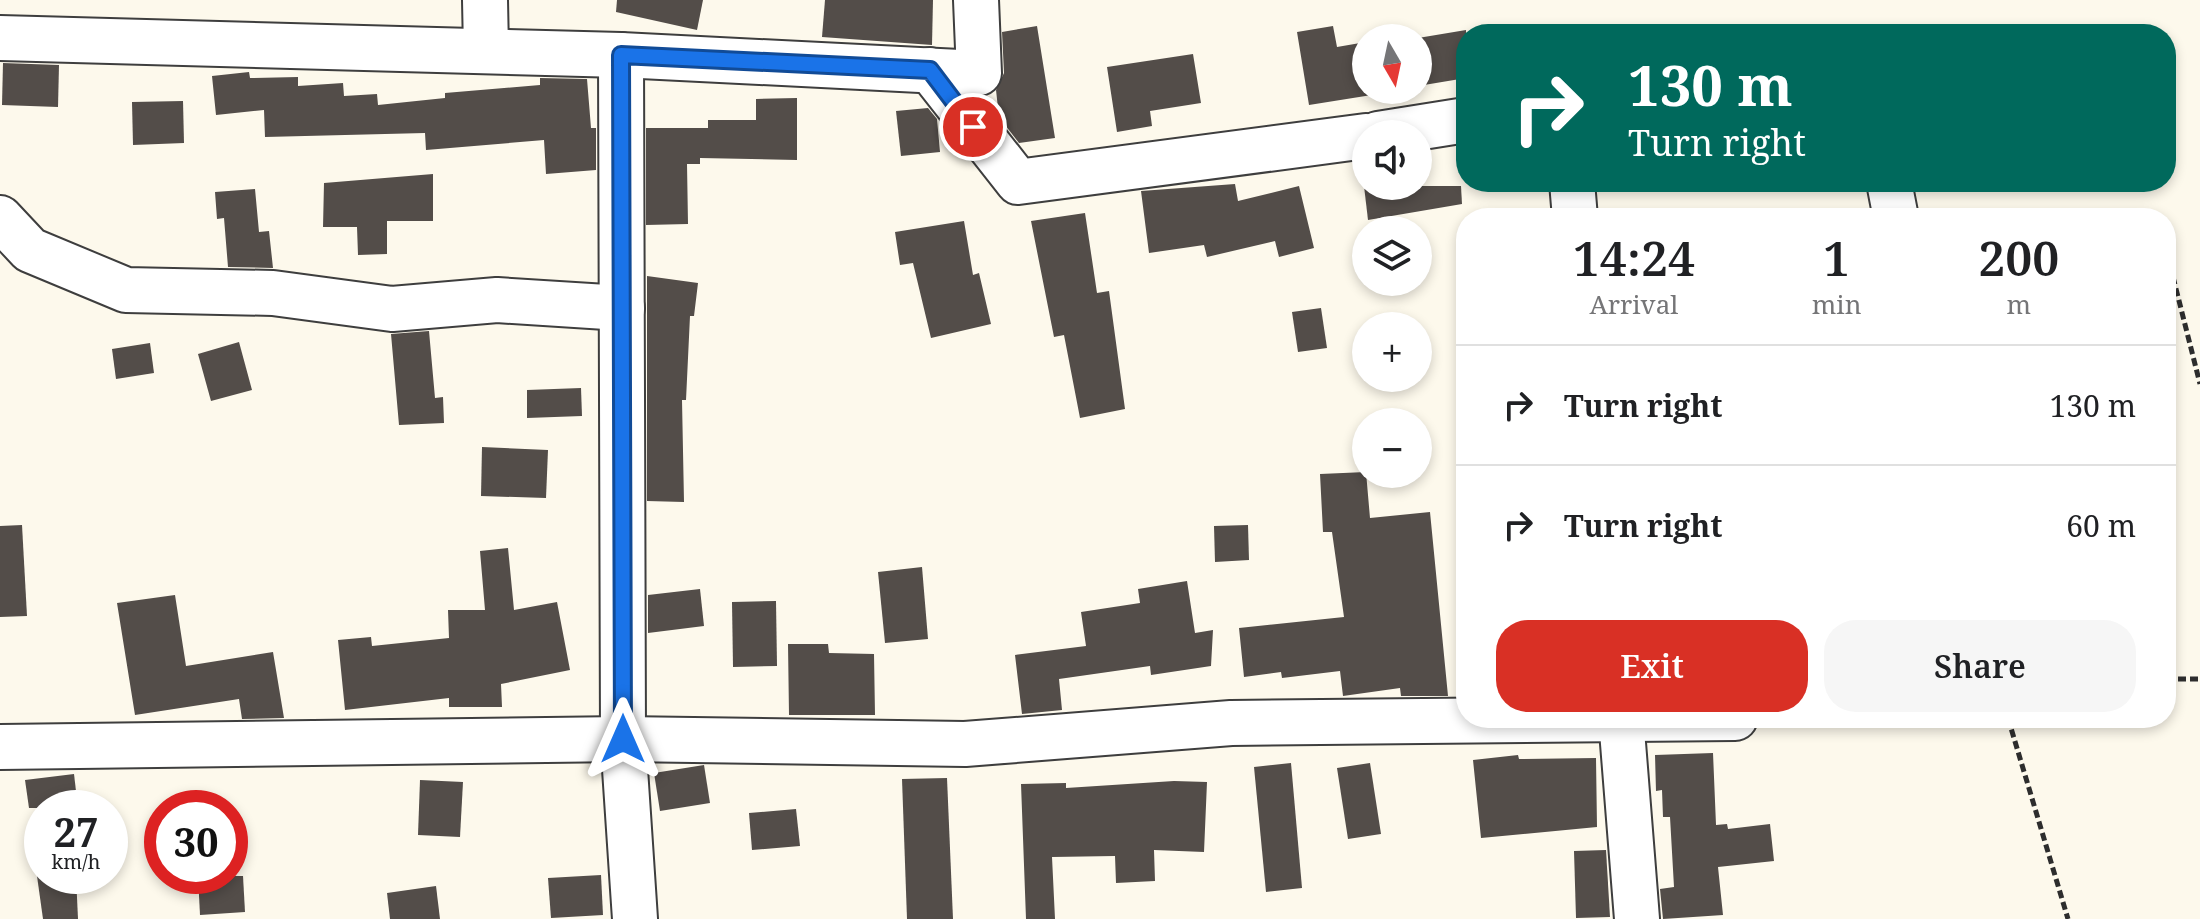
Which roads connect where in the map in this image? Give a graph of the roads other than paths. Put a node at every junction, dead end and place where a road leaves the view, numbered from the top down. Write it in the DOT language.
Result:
graph roads {
  1 [pos="485,0"];
  2 [pos="976,0"];
  3 [pos="0,38"];
  4 [pos="486,50"];
  5 [pos="621,55"];
  6 [pos="930,70"];
  7 [pos="1456,122"];
  8 [pos="1432,125"];
  9 [pos="1352,138"];
  10 [pos="0,218"];
  11 [pos="622,308"];
  12 [pos="1456,721"];
  13 [pos="1622,728"];
  14 [pos="623,739"];
  15 [pos="0,747"];
  16 [pos="635,919"];
  17 [pos="1637,919"];
  1 -- 4 [label="street"];
  2 -- 6 [label="street"];
  3 -- 4 [label="street"];
  4 -- 5 [label="street"];
  5 -- 6 [label="street"];
  5 -- 11 [label="street"];
  6 -- 9 [label="street"];
  7 -- 8 [label="street"];
  10 -- 11 [label="street"];
  11 -- 14 [label="street"];
  12 -- 14 [label="street"];
  13 -- 17 [label="street"];
  14 -- 15 [label="street"];
  14 -- 16 [label="street"];
}
